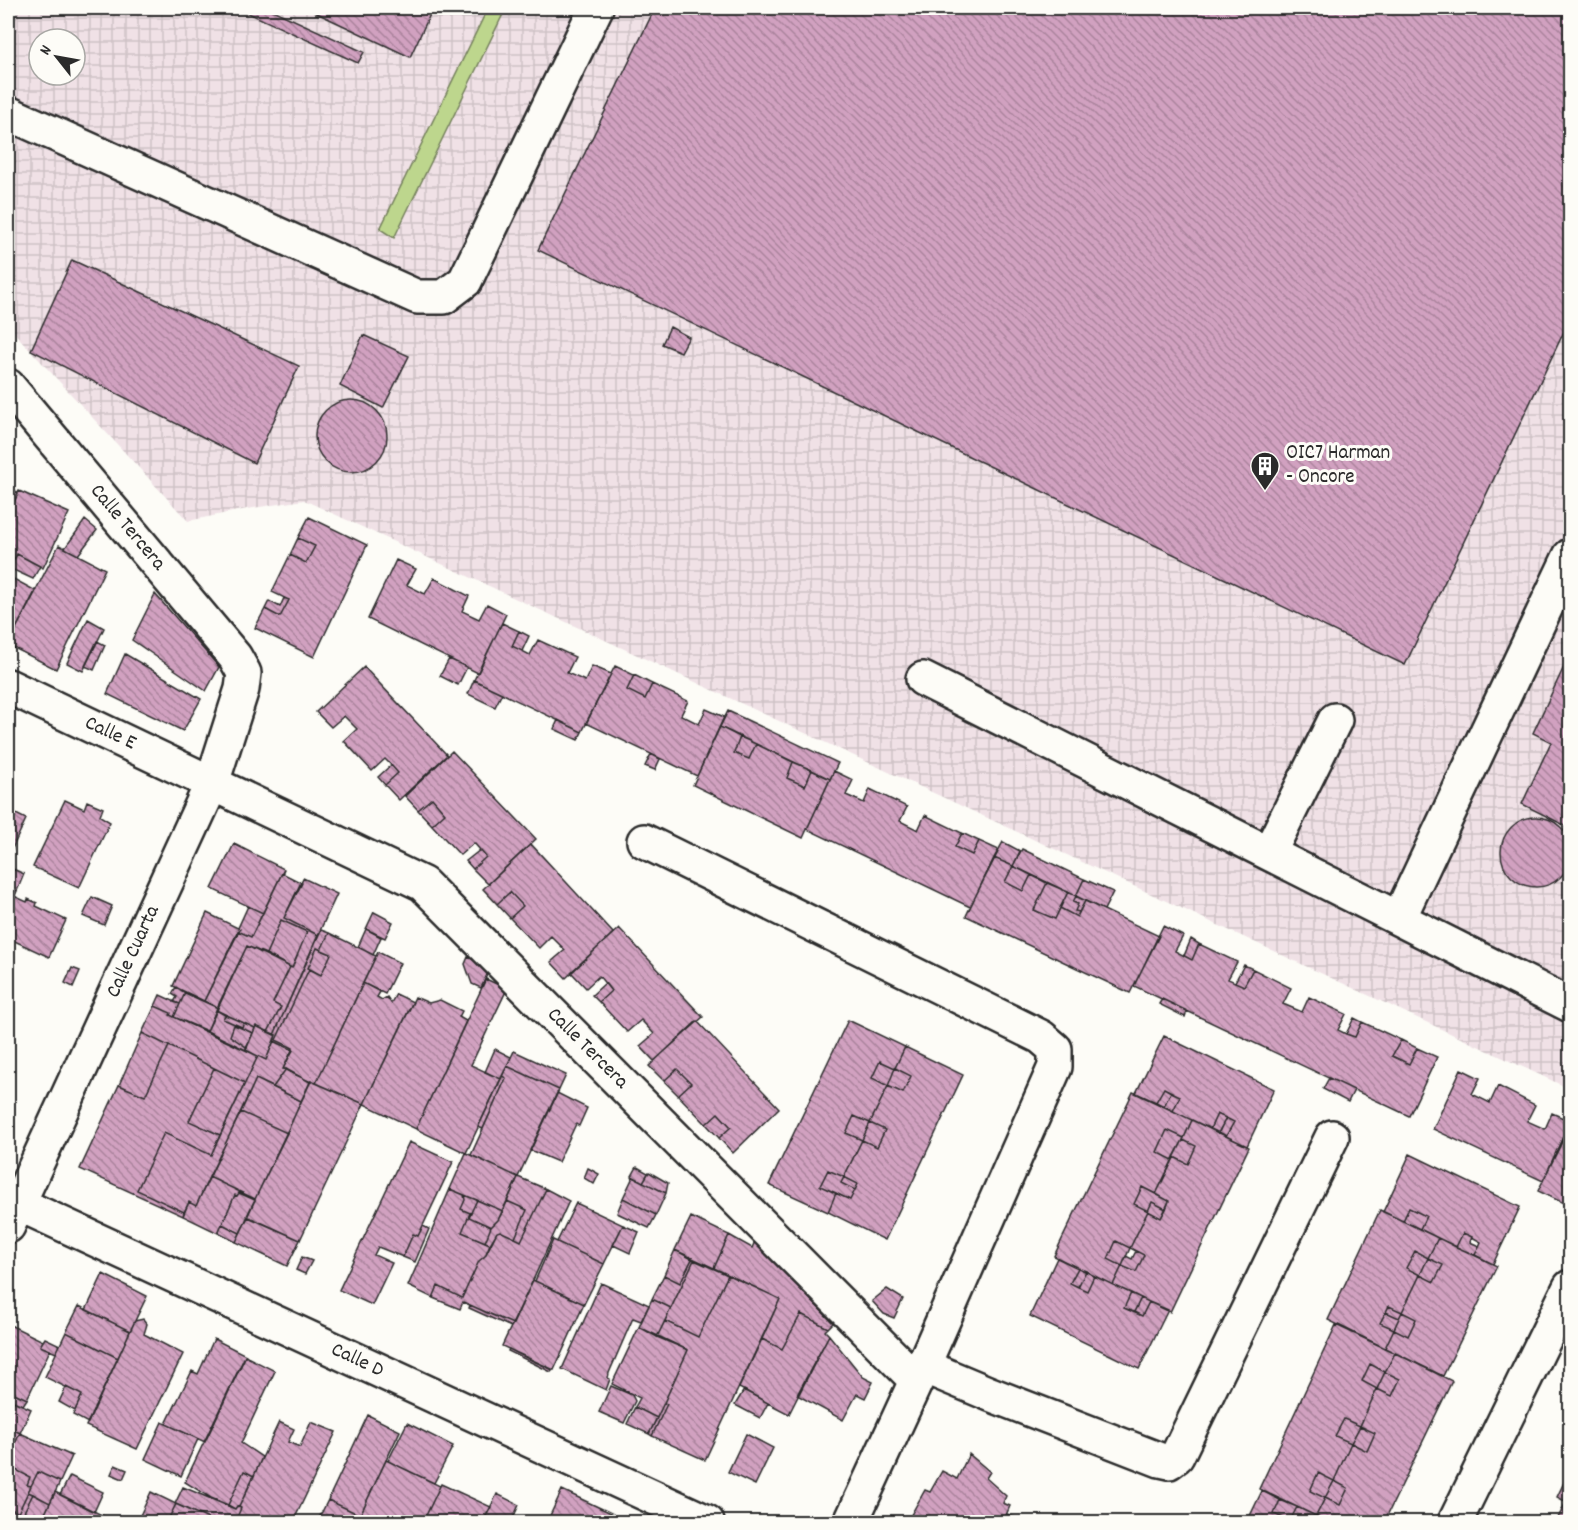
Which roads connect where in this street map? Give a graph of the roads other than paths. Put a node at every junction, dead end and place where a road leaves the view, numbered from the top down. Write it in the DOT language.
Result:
graph roads {
  1 [pos="596,8"];
  2 [pos="8,113"];
  3 [pos="8,386"];
  4 [pos="1570,556"];
  5 [pos="244,673"];
  6 [pos="923,679"];
  7 [pos="8,686"];
  8 [pos="1335,720"];
  9 [pos="212,783"];
  10 [pos="644,841"];
  11 [pos="1269,853"];
  12 [pos="1399,918"];
  13 [pos="1570,1005"];
  14 [pos="1332,1137"];
  15 [pos="11,1210"];
  16 [pos="1570,1287"];
  17 [pos="919,1373"];
  18 [pos="707,1522"];
  19 [pos="851,1522"];
  20 [pos="1455,1522"];
  1 -- 2 [label="street"];
  3 -- 5 [label="street, Calle Tercera"];
  4 -- 12 [label="street"];
  5 -- 9 [label="street, Calle Cuarta"];
  6 -- 11 [label="street"];
  7 -- 9 [label="street, Calle E"];
  8 -- 11 [label="street"];
  9 -- 15 [label="street, Calle Cuarta"];
  9 -- 17 [label="street, Calle Tercera"];
  10 -- 17 [label="street"];
  11 -- 12 [label="street"];
  12 -- 13 [label="street"];
  14 -- 17 [label="street"];
  15 -- 18 [label="street, Calle D"];
  16 -- 20 [label="street"];
  17 -- 19 [label="street"];
}
